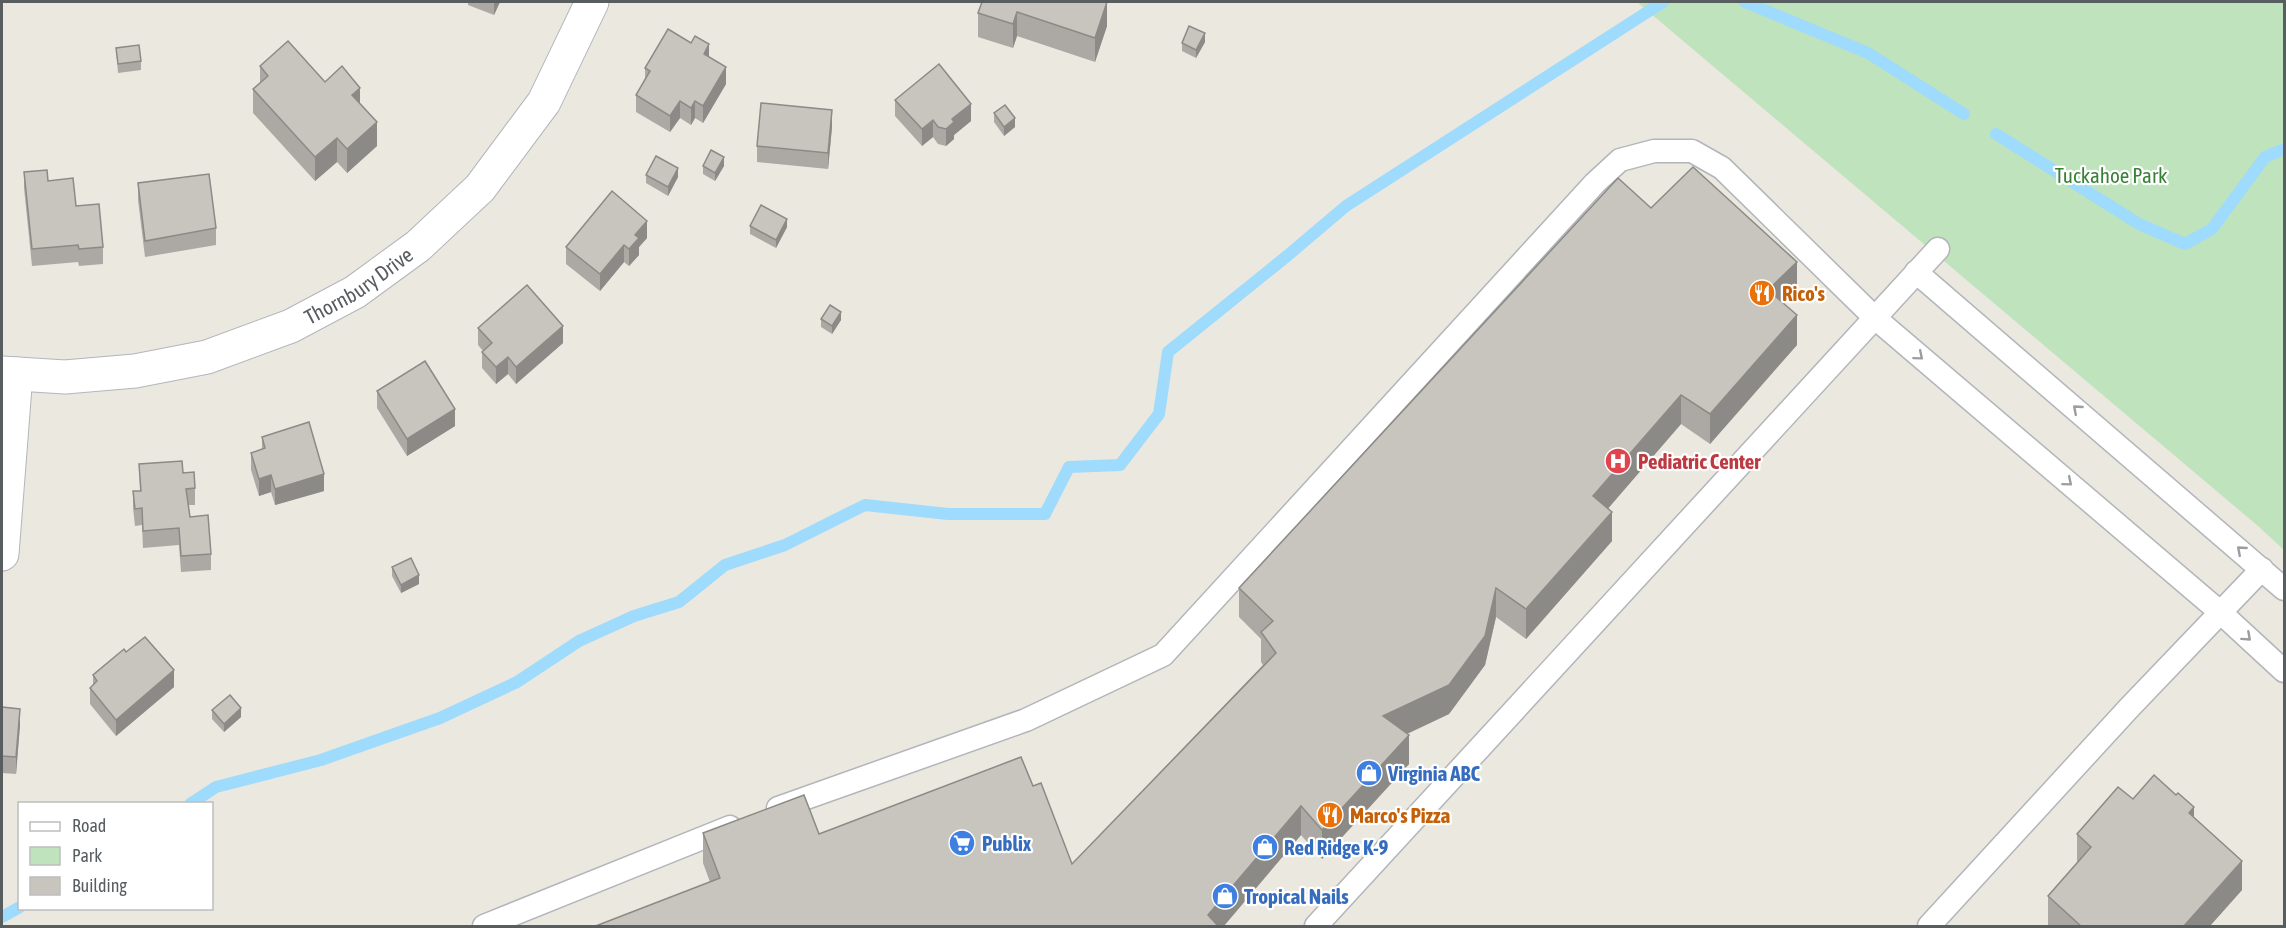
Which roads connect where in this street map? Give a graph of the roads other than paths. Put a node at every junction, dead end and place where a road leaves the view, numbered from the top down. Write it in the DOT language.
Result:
graph roads {
  1 [pos="592,2"];
  2 [pos="1938,249"];
  3 [pos="1916,272"];
  4 [pos="1875,318"];
  5 [pos="9,374"];
  6 [pos="2,554"];
  7 [pos="2262,568"];
  8 [pos="2284,589"];
  9 [pos="2220,612"];
  10 [pos="2284,671"];
  11 [pos="484,927"];
  12 [pos="1316,927"];
  13 [pos="1929,927"];
  1 -- 5 [label="street, Thornbury Drive"];
  2 -- 3 [label="lane"];
  3 -- 4 [label="lane"];
  7 -- 3 [label="lane, one-way"];
  4 -- 9 [label="lane, one-way"];
  4 -- 11 [label="lane"];
  4 -- 12 [label="lane"];
  5 -- 6 [label="street"];
  7 -- 8 [label="lane"];
  7 -- 9 [label="lane"];
  9 -- 10 [label="lane, one-way"];
  9 -- 13 [label="lane"];
}
